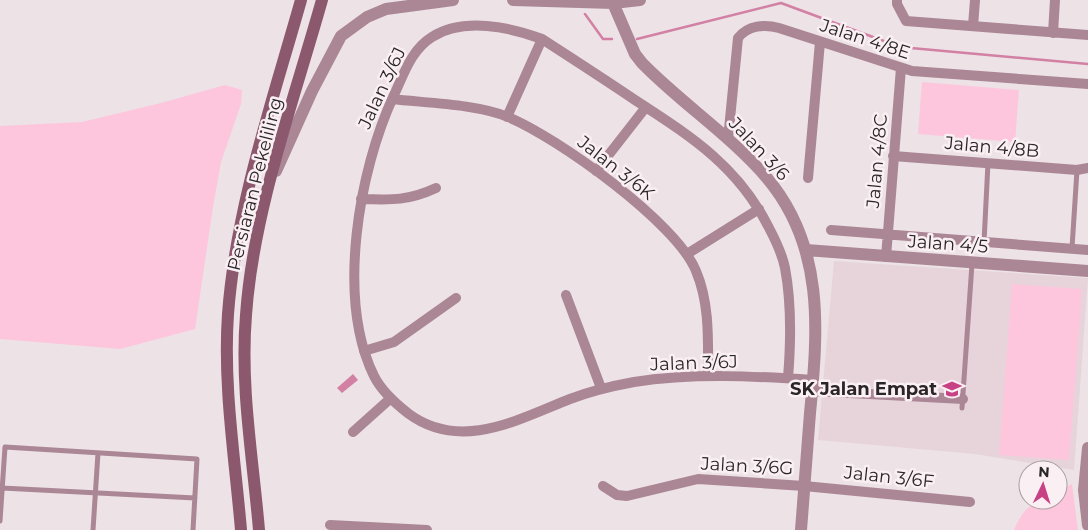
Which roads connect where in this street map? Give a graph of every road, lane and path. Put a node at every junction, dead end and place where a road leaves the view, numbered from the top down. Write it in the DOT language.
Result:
graph roads {
  1 [pos="301,0"];
  2 [pos="322,0"];
  3 [pos="453,0"];
  4 [pos="513,0"];
  5 [pos="640,0"];
  6 [pos="897,0"];
  7 [pos="975,0"];
  8 [pos="1056,0"];
  9 [pos="613,3"];
  10 [pos="973,26"];
  11 [pos="1053,33"];
  12 [pos="1088,36"];
  13 [pos="542,39"];
  14 [pos="820,42"];
  15 [pos="901,68"];
  16 [pos="1088,84"];
  17 [pos="392,99"];
  18 [pos="646,107"];
  19 [pos="507,117"];
  20 [pos="728,139"];
  21 [pos="893,156"];
  22 [pos="988,163"];
  23 [pos="1088,168"];
  24 [pos="1077,170"];
  25 [pos="596,171"];
  26 [pos="808,178"];
  27 [pos="269,186"];
  28 [pos="436,188"];
  29 [pos="360,199"];
  30 [pos="759,209"];
  31 [pos="831,230"];
  32 [pos="887,235"];
  33 [pos="984,242"];
  34 [pos="1072,248"];
  35 [pos="806,250"];
  36 [pos="1088,250"];
  37 [pos="687,254"];
  38 [pos="886,257"];
  39 [pos="972,263"];
  40 [pos="1088,271"];
  41 [pos="566,295"];
  42 [pos="456,298"];
  43 [pos="364,351"];
  44 [pos="708,376"];
  45 [pos="788,378"];
  46 [pos="813,386"];
  47 [pos="601,388"];
  48 [pos="391,398"];
  49 [pos="963,404"];
  50 [pos="353,432"];
  51 [pos="1088,448"];
  52 [pos="98,453"];
  53 [pos="604,486"];
  54 [pos="804,486"];
  55 [pos="2,488"];
  56 [pos="95,492"];
  57 [pos="195,498"];
  58 [pos="970,502"];
  59 [pos="0,521"];
  60 [pos="330,525"];
  61 [pos="1088,525"];
  62 [pos="93,530"];
  63 [pos="193,530"];
  64 [pos="241,530"];
  65 [pos="259,530"];
  66 [pos="427,530"];
  67 [pos="801,530"];
  1 -- 64 [label="main road, Persiaran Pekeliling"];
  2 -- 27 [label="main road, Persiaran Pekeliling"];
  3 -- 27 [label="street"];
  4 -- 9 [label="street"];
  5 -- 9 [label="street"];
  6 -- 10 [label="street"];
  7 -- 10 [label="street"];
  8 -- 11 [label="street"];
  9 -- 20 [label="street, Jalan 3/6"];
  10 -- 11 [label="street"];
  11 -- 12 [label="street"];
  13 -- 17 [label="street, Jalan 3/6J"];
  13 -- 18 [label="street, Jalan 3/6J"];
  13 -- 19 [label="street"];
  14 -- 15 [label="street, Jalan 4/8E"];
  14 -- 20 [label="street, Jalan 4/8E"];
  14 -- 26 [label="street"];
  15 -- 16 [label="street, Jalan 4/8E"];
  15 -- 21 [label="street, Jalan 4/8C"];
  17 -- 19 [label="street, Jalan 3/6K"];
  17 -- 29 [label="street, Jalan 3/6J"];
  18 -- 25 [label="street"];
  18 -- 30 [label="street, Jalan 3/6J"];
  19 -- 25 [label="street, Jalan 3/6K"];
  20 -- 35 [label="street, Jalan 3/6"];
  21 -- 22 [label="street, Jalan 4/8B"];
  21 -- 32 [label="street, Jalan 4/8C"];
  22 -- 24 [label="street, Jalan 4/8B"];
  22 -- 33 [label="lane"];
  23 -- 24 [label="street, Jalan 4/8B"];
  24 -- 34 [label="lane"];
  25 -- 37 [label="street, Jalan 3/6K"];
  27 -- 65 [label="main road, Persiaran Pekeliling"];
  28 -- 29 [label="street"];
  29 -- 43 [label="street, Jalan 3/6J"];
  30 -- 37 [label="street"];
  30 -- 45 [label="street, Jalan 3/6J"];
  31 -- 32 [label="street"];
  32 -- 33 [label="street"];
  32 -- 38 [label="street, Jalan 4/8C"];
  33 -- 34 [label="street"];
  34 -- 36 [label="street"];
  35 -- 38 [label="street, Jalan 4/5"];
  35 -- 46 [label="street, Jalan 3/6"];
  37 -- 44 [label="street, Jalan 3/6K"];
  38 -- 39 [label="street, Jalan 4/5"];
  39 -- 40 [label="street, Jalan 4/5"];
  39 -- 49 [label="lane"];
  41 -- 47 [label="street"];
  42 -- 43 [label="street"];
  43 -- 48 [label="street, Jalan 3/6J"];
  44 -- 45 [label="street, Jalan 3/6J"];
  44 -- 47 [label="street, Jalan 3/6J"];
  45 -- 46 [label="street, Jalan 3/6J"];
  46 -- 49 [label="street, Jalan 3/6J"];
  46 -- 54 [label="street, Jalan 3/6"];
  47 -- 48 [label="street, Jalan 3/6J"];
  48 -- 50 [label="street"];
  51 -- 61 [label="street"];
  52 -- 55 [label="lane"];
  52 -- 56 [label="lane"];
  52 -- 57 [label="lane"];
  53 -- 54 [label="street, Jalan 3/6G"];
  54 -- 58 [label="street, Jalan 3/6F"];
  54 -- 67 [label="street, Jalan 3/6"];
  55 -- 56 [label="lane"];
  55 -- 59 [label="lane"];
  56 -- 57 [label="lane"];
  56 -- 62 [label="lane"];
  57 -- 63 [label="lane"];
  60 -- 66 [label="street"];
}
